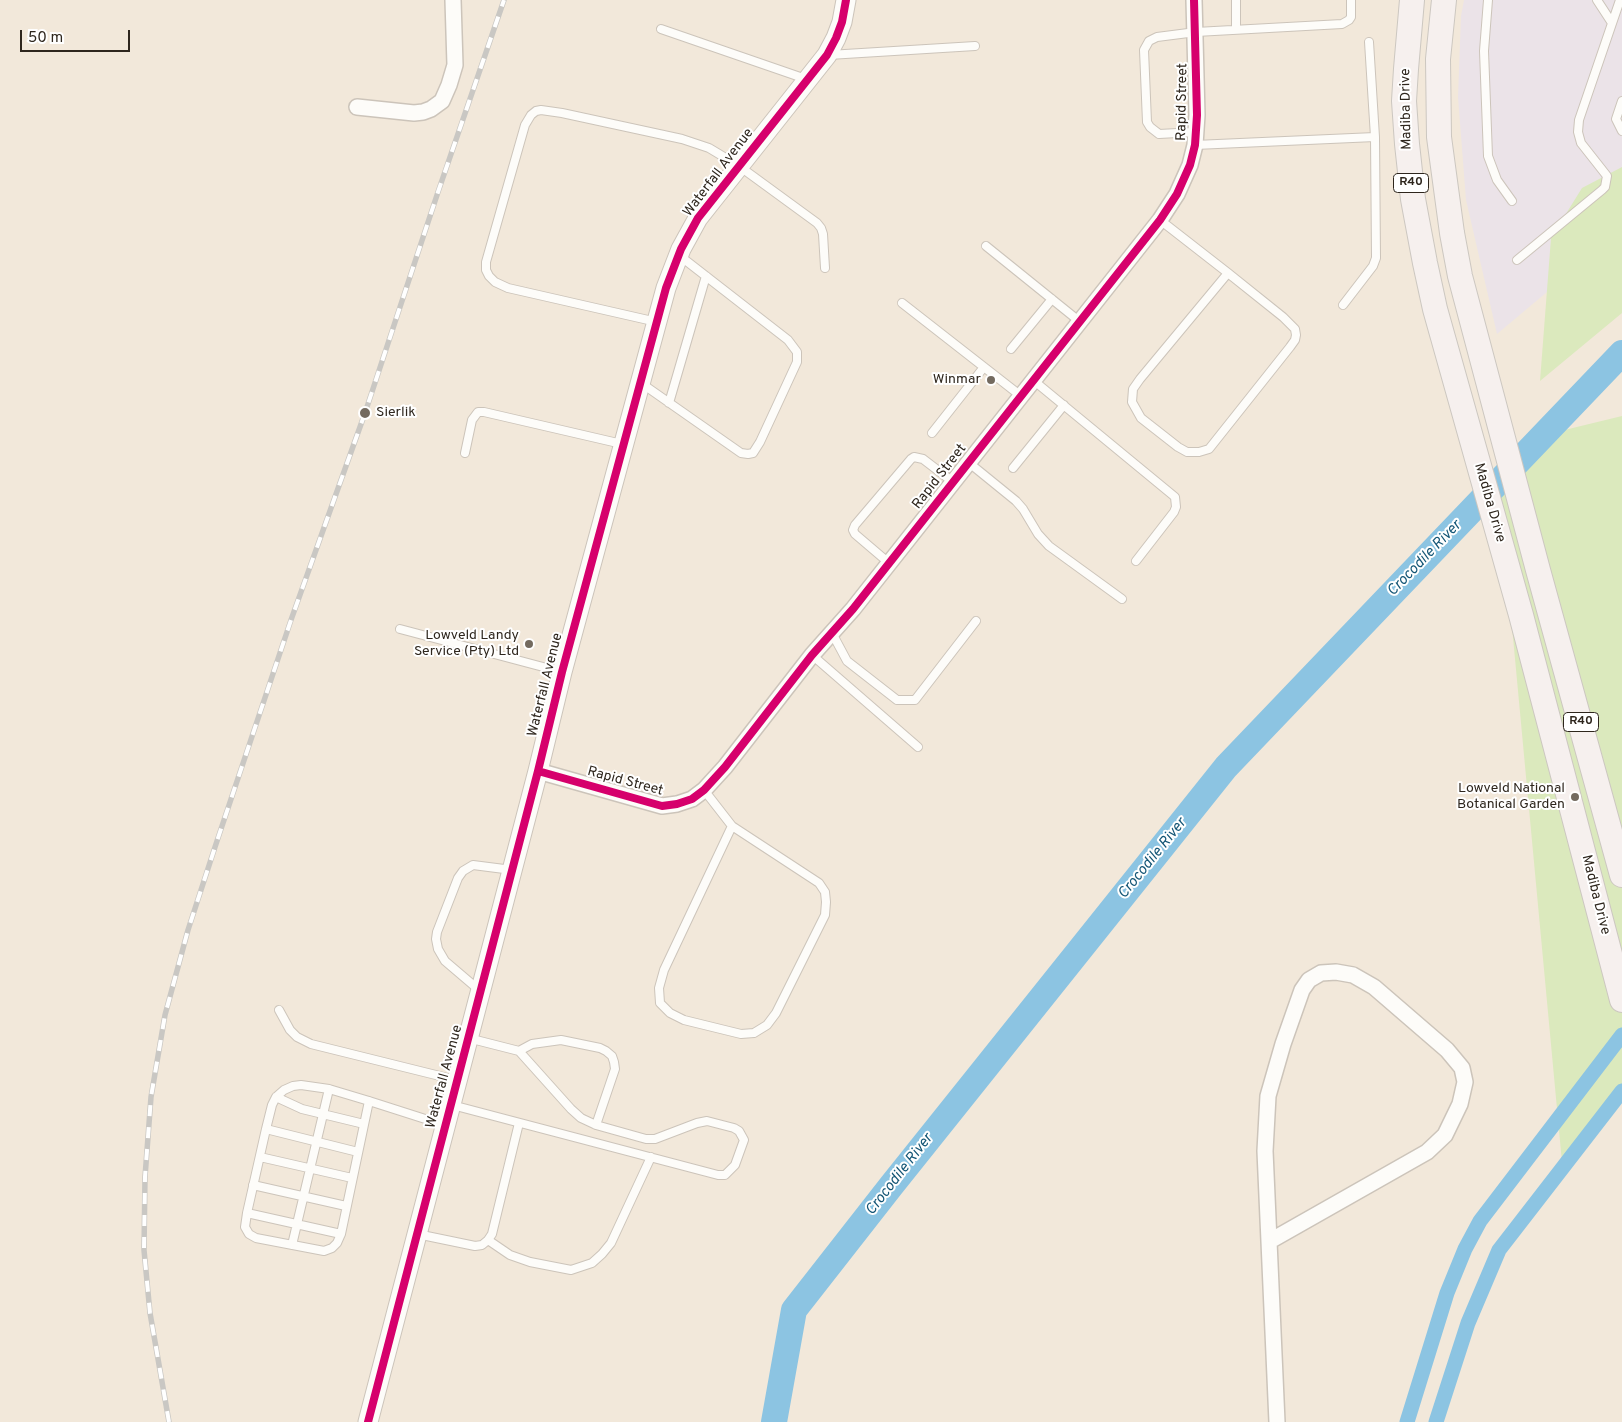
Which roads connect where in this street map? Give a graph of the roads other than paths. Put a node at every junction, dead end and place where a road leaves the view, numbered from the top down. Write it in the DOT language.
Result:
graph roads {
  1 [pos="453,0"];
  2 [pos="846,0"];
  3 [pos="1194,0"];
  4 [pos="1236,0"];
  5 [pos="1351,0"];
  6 [pos="1412,0"];
  7 [pos="1444,0"];
  8 [pos="1488,0"];
  9 [pos="1597,0"];
  10 [pos="1620,0"];
  11 [pos="1612,24"];
  12 [pos="661,29"];
  13 [pos="1236,29"];
  14 [pos="1196,32"];
  15 [pos="1369,42"];
  16 [pos="975,46"];
  17 [pos="826,55"];
  18 [pos="807,80"];
  19 [pos="1622,101"];
  20 [pos="356,107"];
  21 [pos="1622,131"];
  22 [pos="1374,137"];
  23 [pos="1195,138"];
  24 [pos="738,166"];
  25 [pos="1512,201"];
  26 [pos="1160,220"];
  27 [pos="986,246"];
  28 [pos="678,255"];
  29 [pos="1517,260"];
  30 [pos="825,268"];
  31 [pos="1228,273"];
  32 [pos="706,276"];
  33 [pos="1052,299"];
  34 [pos="902,303"];
  35 [pos="1343,305"];
  36 [pos="657,322"];
  37 [pos="1079,322"];
  38 [pos="1011,349"];
  39 [pos="984,367"];
  40 [pos="1033,380"];
  41 [pos="641,383"];
  42 [pos="1021,396"];
  43 [pos="669,403"];
  44 [pos="1064,405"];
  45 [pos="932,433"];
  46 [pos="624,444"];
  47 [pos="465,453"];
  48 [pos="968,462"];
  49 [pos="1013,468"];
  50 [pos="953,482"];
  51 [pos="1136,561"];
  52 [pos="889,563"];
  53 [pos="1122,599"];
  54 [pos="976,621"];
  55 [pos="400,629"];
  56 [pos="832,632"];
  57 [pos="812,655"];
  58 [pos="562,672"];
  59 [pos="918,747"];
  60 [pos="538,771"];
  61 [pos="704,790"];
  62 [pos="732,826"];
  63 [pos="512,870"];
  64 [pos="1622,875"];
  65 [pos="480,991"];
  66 [pos="1622,1000"];
  67 [pos="279,1010"];
  68 [pos="468,1038"];
  69 [pos="520,1051"];
  70 [pos="457,1081"];
  71 [pos="329,1089"];
  72 [pos="276,1097"];
  73 [pos="369,1101"];
  74 [pos="451,1104"];
  75 [pos="324,1114"];
  76 [pos="519,1123"];
  77 [pos="364,1124"];
  78 [pos="596,1124"];
  79 [pos="446,1125"];
  80 [pos="266,1129"];
  81 [pos="317,1141"];
  82 [pos="358,1152"];
  83 [pos="260,1157"];
  84 [pos="650,1157"];
  85 [pos="310,1169"];
  86 [pos="352,1178"];
  87 [pos="253,1185"];
  88 [pos="304,1196"];
  89 [pos="346,1206"];
  90 [pos="247,1213"];
  91 [pos="297,1224"];
  92 [pos="341,1234"];
  93 [pos="418,1234"];
  94 [pos="488,1240"];
  95 [pos="1270,1241"];
  96 [pos="292,1245"];
  97 [pos="368,1422"];
  98 [pos="1277,1422"];
  1 -- 20 [label="street"];
  2 -- 17 [label="street, Waterfall Avenue"];
  3 -- 14 [label="street, Rapid Street"];
  4 -- 13 [label="lane"];
  5 -- 13 [label="lane"];
  6 -- 66 [label="main road, Madiba Drive / R40"];
  7 -- 64 [label="main road, R40"];
  8 -- 25 [label="lane"];
  9 -- 11 [label="lane"];
  10 -- 11 [label="lane"];
  11 -- 29 [label="lane"];
  12 -- 18 [label="lane"];
  13 -- 14 [label="lane"];
  14 -- 23 [label="street, Rapid Street"];
  14 -- 23 [label="lane"];
  15 -- 22 [label="lane"];
  16 -- 17 [label="lane"];
  17 -- 18 [label="street, Waterfall Avenue"];
  18 -- 24 [label="street, Waterfall Avenue"];
  19 -- 21 [label="lane"];
  22 -- 23 [label="lane"];
  22 -- 35 [label="lane"];
  23 -- 26 [label="street, Rapid Street"];
  24 -- 28 [label="street, Waterfall Avenue"];
  24 -- 30 [label="lane"];
  24 -- 36 [label="lane"];
  26 -- 31 [label="lane"];
  26 -- 37 [label="street, Rapid Street"];
  27 -- 33 [label="lane"];
  28 -- 32 [label="lane"];
  28 -- 36 [label="street, Waterfall Avenue"];
  31 -- 31 [label="lane"];
  32 -- 43 [label="lane"];
  32 -- 43 [label="lane"];
  33 -- 37 [label="lane"];
  33 -- 38 [label="lane"];
  34 -- 39 [label="lane"];
  36 -- 41 [label="street, Waterfall Avenue"];
  37 -- 40 [label="street, Rapid Street"];
  39 -- 42 [label="lane"];
  39 -- 45 [label="lane"];
  40 -- 42 [label="street, Rapid Street"];
  40 -- 44 [label="lane"];
  41 -- 43 [label="lane"];
  41 -- 46 [label="street, Waterfall Avenue"];
  42 -- 48 [label="street, Rapid Street"];
  44 -- 49 [label="lane"];
  44 -- 51 [label="lane"];
  46 -- 47 [label="lane"];
  46 -- 58 [label="street, Waterfall Avenue"];
  48 -- 50 [label="street, Rapid Street"];
  48 -- 53 [label="lane"];
  50 -- 52 [label="street, Rapid Street"];
  50 -- 52 [label="lane"];
  52 -- 56 [label="street, Rapid Street"];
  54 -- 56 [label="lane"];
  55 -- 58 [label="lane"];
  56 -- 57 [label="street, Rapid Street"];
  57 -- 59 [label="lane"];
  57 -- 61 [label="street, Rapid Street"];
  58 -- 60 [label="street, Waterfall Avenue"];
  60 -- 61 [label="street, Rapid Street"];
  60 -- 63 [label="street, Waterfall Avenue"];
  61 -- 62 [label="lane"];
  62 -- 62 [label="lane"];
  63 -- 65 [label="street, Waterfall Avenue"];
  63 -- 65 [label="lane"];
  65 -- 68 [label="street, Waterfall Avenue"];
  67 -- 70 [label="lane"];
  68 -- 69 [label="lane"];
  68 -- 70 [label="street, Waterfall Avenue"];
  69 -- 78 [label="lane"];
  69 -- 78 [label="lane"];
  70 -- 74 [label="street, Waterfall Avenue"];
  71 -- 72 [label="lane"];
  71 -- 73 [label="lane"];
  71 -- 75 [label="lane"];
  72 -- 75 [label="lane"];
  72 -- 80 [label="lane"];
  73 -- 77 [label="lane"];
  73 -- 79 [label="lane"];
  74 -- 76 [label="lane"];
  74 -- 79 [label="street, Waterfall Avenue"];
  75 -- 77 [label="lane"];
  75 -- 81 [label="lane"];
  76 -- 84 [label="lane"];
  76 -- 94 [label="lane"];
  77 -- 82 [label="lane"];
  78 -- 84 [label="lane"];
  79 -- 93 [label="street, Waterfall Avenue"];
  80 -- 81 [label="lane"];
  80 -- 83 [label="lane"];
  81 -- 82 [label="lane"];
  81 -- 85 [label="lane"];
  82 -- 86 [label="lane"];
  83 -- 85 [label="lane"];
  83 -- 87 [label="lane"];
  84 -- 94 [label="lane"];
  85 -- 86 [label="lane"];
  85 -- 88 [label="lane"];
  86 -- 89 [label="lane"];
  87 -- 88 [label="lane"];
  87 -- 90 [label="lane"];
  88 -- 89 [label="lane"];
  88 -- 91 [label="lane"];
  89 -- 92 [label="lane"];
  90 -- 91 [label="lane"];
  90 -- 96 [label="lane"];
  91 -- 92 [label="lane"];
  91 -- 96 [label="lane"];
  92 -- 96 [label="lane"];
  93 -- 94 [label="lane"];
  93 -- 97 [label="street, Waterfall Avenue"];
  95 -- 95 [label="street"];
  95 -- 98 [label="street"];
}
